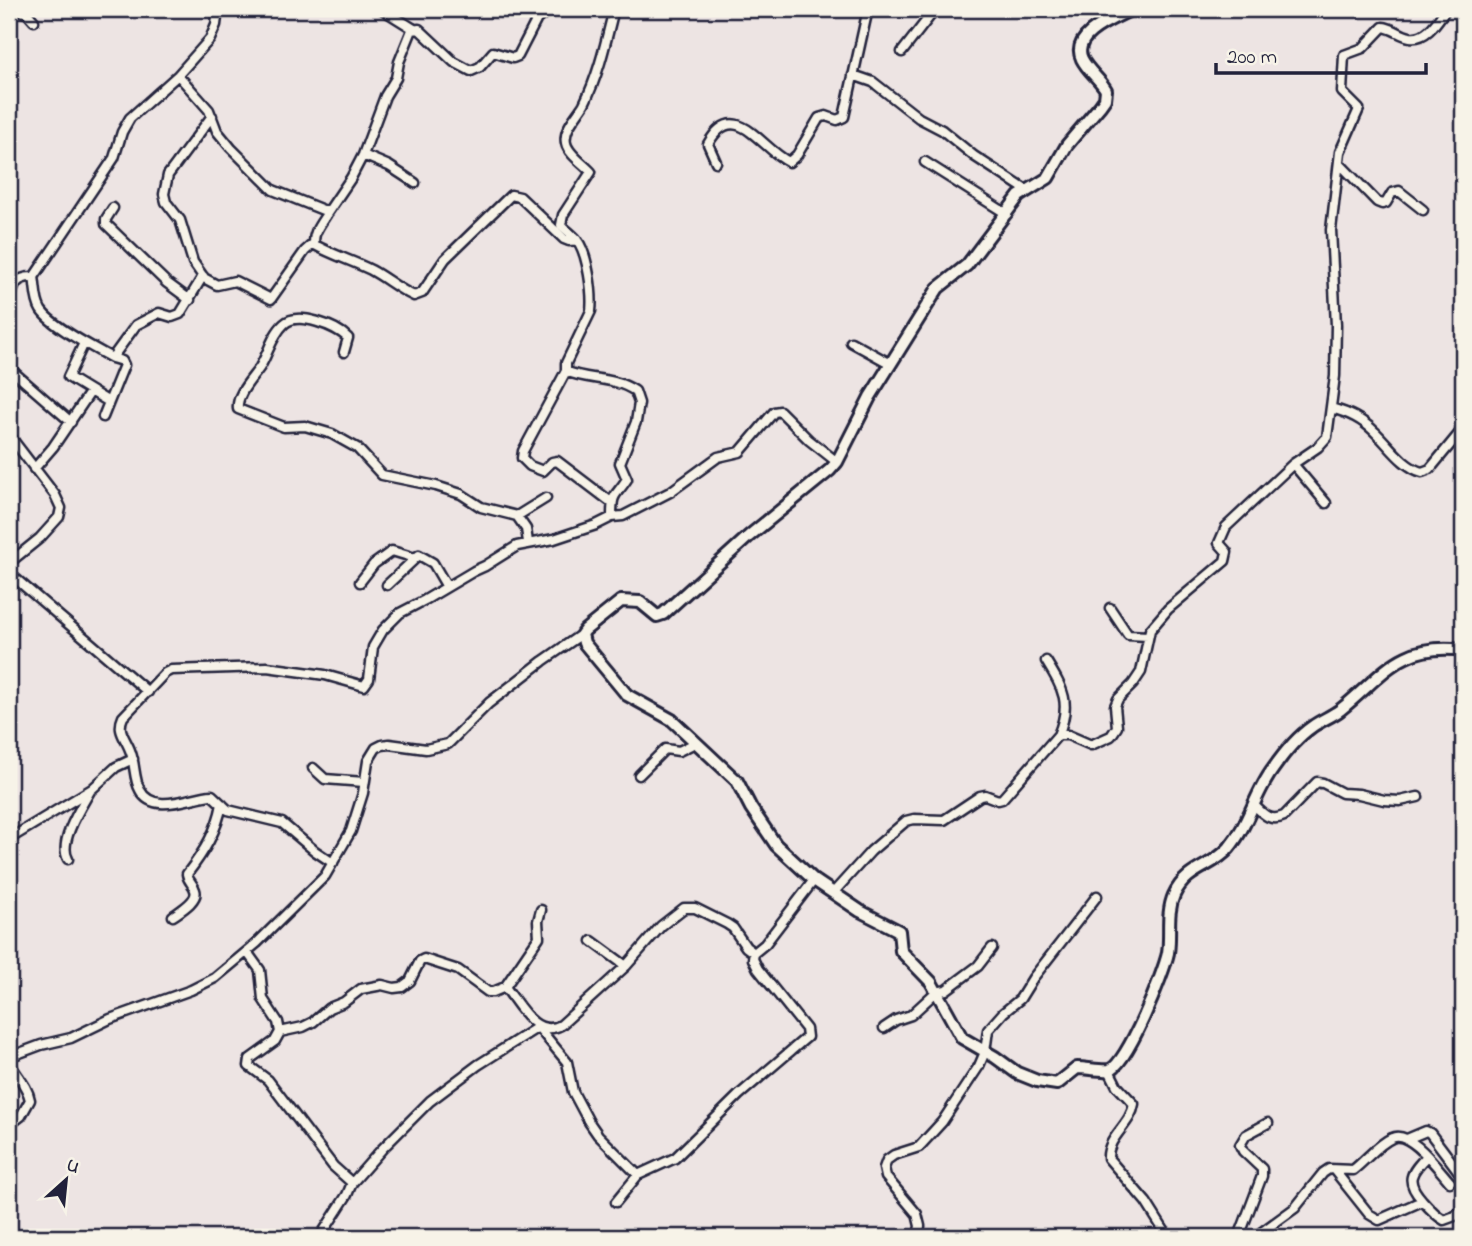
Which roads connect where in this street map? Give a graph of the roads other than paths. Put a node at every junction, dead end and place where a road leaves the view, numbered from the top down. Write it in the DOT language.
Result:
graph roads {
  1 [pos="15,9"];
  2 [pos="218,9"];
  3 [pos="382,9"];
  4 [pos="550,9"];
  5 [pos="614,9"];
  6 [pos="867,9"];
  7 [pos="938,9"];
  8 [pos="1132,9"];
  9 [pos="1446,9"];
  10 [pos="34,21"];
  11 [pos="414,29"];
  12 [pos="902,52"];
  13 [pos="178,75"];
  14 [pos="853,75"];
  15 [pos="212,116"];
  16 [pos="363,155"];
  17 [pos="716,162"];
  18 [pos="925,162"];
  19 [pos="1339,163"];
  20 [pos="415,183"];
  21 [pos="1026,190"];
  22 [pos="113,208"];
  23 [pos="1423,210"];
  24 [pos="328,212"];
  25 [pos="1007,214"];
  26 [pos="577,240"];
  27 [pos="314,243"];
  28 [pos="203,276"];
  29 [pos="34,277"];
  30 [pos="190,300"];
  31 [pos="9,307"];
  32 [pos="852,342"];
  33 [pos="84,343"];
  34 [pos="344,352"];
  35 [pos="112,358"];
  36 [pos="891,364"];
  37 [pos="9,368"];
  38 [pos="566,371"];
  39 [pos="91,391"];
  40 [pos="109,402"];
  41 [pos="1331,408"];
  42 [pos="103,417"];
  43 [pos="71,422"];
  44 [pos="1463,429"];
  45 [pos="9,436"];
  46 [pos="837,462"];
  47 [pos="1293,464"];
  48 [pos="34,469"];
  49 [pos="546,498"];
  50 [pos="611,502"];
  51 [pos="1326,503"];
  52 [pos="517,516"];
  53 [pos="612,517"];
  54 [pos="528,542"];
  55 [pos="415,558"];
  56 [pos="9,563"];
  57 [pos="9,573"];
  58 [pos="360,582"];
  59 [pos="387,585"];
  60 [pos="447,587"];
  61 [pos="1110,608"];
  62 [pos="582,634"];
  63 [pos="1148,636"];
  64 [pos="1463,650"];
  65 [pos="1046,661"];
  66 [pos="148,692"];
  67 [pos="1058,735"];
  68 [pos="695,743"];
  69 [pos="133,759"];
  70 [pos="313,768"];
  71 [pos="639,775"];
  72 [pos="364,782"];
  73 [pos="92,789"];
  74 [pos="1418,797"];
  75 [pos="222,804"];
  76 [pos="1255,806"];
  77 [pos="9,839"];
  78 [pos="68,859"];
  79 [pos="333,863"];
  80 [pos="814,880"];
  81 [pos="833,893"];
  82 [pos="1097,896"];
  83 [pos="541,910"];
  84 [pos="173,916"];
  85 [pos="592,941"];
  86 [pos="992,948"];
  87 [pos="247,952"];
  88 [pos="754,953"];
  89 [pos="626,965"];
  90 [pos="505,987"];
  91 [pos="936,992"];
  92 [pos="538,1027"];
  93 [pos="884,1028"];
  94 [pos="280,1032"];
  95 [pos="985,1052"];
  96 [pos="9,1059"];
  97 [pos="1109,1070"];
  98 [pos="1268,1123"];
  99 [pos="9,1125"];
  100 [pos="1407,1139"];
  101 [pos="1427,1156"];
  102 [pos="1334,1170"];
  103 [pos="638,1175"];
  104 [pos="1463,1177"];
  105 [pos="1450,1182"];
  106 [pos="352,1184"];
  107 [pos="1422,1201"];
  108 [pos="616,1202"];
  109 [pos="1463,1208"];
  110 [pos="320,1237"];
  111 [pos="918,1237"];
  112 [pos="1168,1237"];
  113 [pos="1240,1237"];
  114 [pos="1255,1237"];
  1 -- 10 [label="street"];
  2 -- 13 [label="street"];
  3 -- 11 [label="street"];
  4 -- 11 [label="street"];
  5 -- 26 [label="street"];
  6 -- 14 [label="street"];
  7 -- 12 [label="street"];
  8 -- 21 [label="street"];
  9 -- 19 [label="street"];
  11 -- 16 [label="street"];
  13 -- 15 [label="street"];
  13 -- 29 [label="street"];
  14 -- 17 [label="street"];
  14 -- 21 [label="street"];
  15 -- 24 [label="street"];
  15 -- 28 [label="street"];
  16 -- 20 [label="street"];
  16 -- 24 [label="street"];
  18 -- 25 [label="street"];
  19 -- 23 [label="street"];
  19 -- 41 [label="street"];
  21 -- 25 [label="street"];
  22 -- 30 [label="street"];
  24 -- 27 [label="street"];
  25 -- 36 [label="street"];
  26 -- 27 [label="street"];
  26 -- 38 [label="street"];
  27 -- 28 [label="street"];
  28 -- 30 [label="street"];
  29 -- 31 [label="street"];
  29 -- 33 [label="street"];
  30 -- 35 [label="street"];
  32 -- 36 [label="street"];
  33 -- 35 [label="street"];
  33 -- 39 [label="street"];
  34 -- 52 [label="street"];
  35 -- 40 [label="street"];
  36 -- 46 [label="street"];
  37 -- 43 [label="street"];
  38 -- 50 [label="street"];
  38 -- 50 [label="street"];
  39 -- 40 [label="street"];
  39 -- 43 [label="street"];
  40 -- 42 [label="street"];
  41 -- 44 [label="street"];
  41 -- 47 [label="street"];
  43 -- 48 [label="street"];
  45 -- 48 [label="street"];
  46 -- 53 [label="street"];
  46 -- 62 [label="street"];
  47 -- 51 [label="street"];
  47 -- 63 [label="street"];
  48 -- 56 [label="street"];
  49 -- 52 [label="street"];
  50 -- 53 [label="street"];
  52 -- 54 [label="street"];
  53 -- 54 [label="street"];
  54 -- 60 [label="street"];
  55 -- 58 [label="street"];
  55 -- 59 [label="street"];
  55 -- 60 [label="street"];
  57 -- 66 [label="street"];
  60 -- 66 [label="street"];
  61 -- 63 [label="street"];
  62 -- 68 [label="street"];
  62 -- 72 [label="street"];
  63 -- 67 [label="street"];
  64 -- 76 [label="street"];
  65 -- 67 [label="street"];
  66 -- 69 [label="street"];
  67 -- 81 [label="street"];
  68 -- 71 [label="street"];
  68 -- 80 [label="street"];
  69 -- 73 [label="street"];
  69 -- 75 [label="street"];
  70 -- 72 [label="street"];
  72 -- 79 [label="street"];
  73 -- 77 [label="street"];
  73 -- 78 [label="street"];
  74 -- 76 [label="street"];
  75 -- 79 [label="street"];
  75 -- 84 [label="street"];
  76 -- 97 [label="street"];
  79 -- 87 [label="street"];
  80 -- 81 [label="street"];
  80 -- 88 [label="street"];
  81 -- 91 [label="street"];
  82 -- 95 [label="street"];
  83 -- 90 [label="street"];
  85 -- 89 [label="street"];
  86 -- 91 [label="street"];
  87 -- 94 [label="street"];
  87 -- 96 [label="street"];
  88 -- 89 [label="street"];
  88 -- 103 [label="street"];
  89 -- 92 [label="street"];
  90 -- 92 [label="street"];
  90 -- 94 [label="street"];
  91 -- 93 [label="street"];
  91 -- 95 [label="street"];
  92 -- 103 [label="street"];
  92 -- 106 [label="street"];
  94 -- 106 [label="street"];
  95 -- 97 [label="street"];
  95 -- 111 [label="street"];
  96 -- 99 [label="street"];
  97 -- 112 [label="street"];
  98 -- 113 [label="street"];
  100 -- 101 [label="street"];
  100 -- 102 [label="street"];
  100 -- 104 [label="street"];
  101 -- 105 [label="street"];
  101 -- 107 [label="street"];
  102 -- 107 [label="street"];
  102 -- 114 [label="street"];
  103 -- 108 [label="street"];
  106 -- 110 [label="street"];
  107 -- 109 [label="street"];
}
